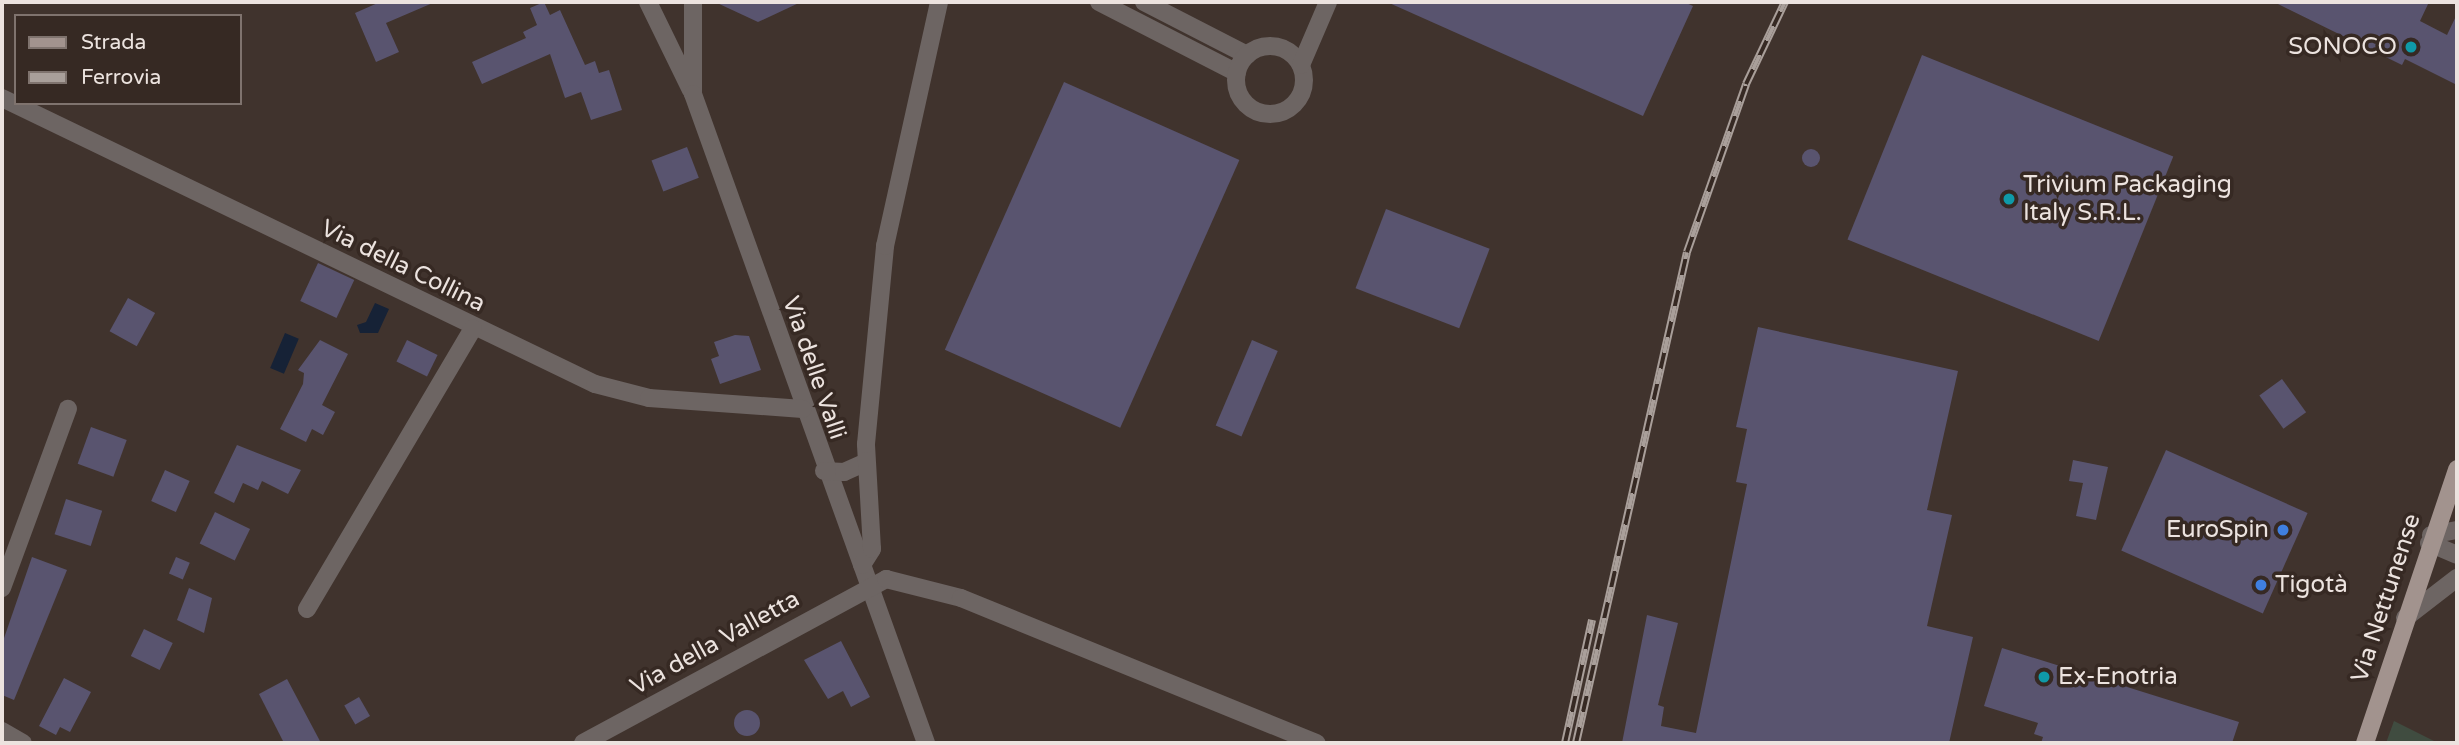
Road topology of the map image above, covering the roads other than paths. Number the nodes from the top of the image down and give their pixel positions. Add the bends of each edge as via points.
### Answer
1 (648, 2) edge
2 (693, 2) edge
3 (939, 2) edge
4 (1099, 2) edge
5 (1144, 2) edge
6 (1328, 2) edge
7 (1247, 55) junction
8 (1301, 65) junction
9 (1237, 73) junction
10 (693, 94) junction
11 (14, 105) edge
12 (473, 328) junction
13 (68, 410) dead end
14 (803, 410) junction
15 (866, 462) junction
16 (2457, 469) edge
17 (824, 471) junction
18 (2457, 530) edge
19 (2430, 539) junction
20 (2457, 555) edge
21 (862, 565) junction
22 (2457, 578) edge
23 (870, 585) junction
24 (2, 589) edge
25 (307, 609) dead end
26 (2405, 618) junction
27 (2, 731) edge
28 (23, 743) edge
29 (583, 743) edge
30 (926, 743) edge
31 (1317, 743) edge
32 (2365, 743) edge

1 - 10 street
2 - 10 street, Via delle Valli
3 - 15 street via 886,246
4 - 9 street
5 - 7 street
6 - 8 street
7 - 8 street via 1276,46
7 - 9 street
8 - 9 street via 1299,99 1280,113 1247,105
10 - 14 street, Via delle Valli
11 - 12 street, Via della Collina
12 - 14 street, Via della Collina via 619,392
12 - 25 street
13 - 24 street
14 - 17 street, Via delle Valli
15 - 17 street via 844,472
15 - 21 street via 872,549
16 - 19 main road, Via Nettunense
17 - 21 street, Via delle Valli
18 - 19 street
19 - 20 street
19 - 26 main road, Via Nettunense
21 - 23 street, Via delle Valli
22 - 26 street
23 - 29 street, Via della Valletta
23 - 30 street, Via delle Valli
23 - 31 street via 886,579 926,585
26 - 32 main road, Via Nettunense
27 - 28 street

